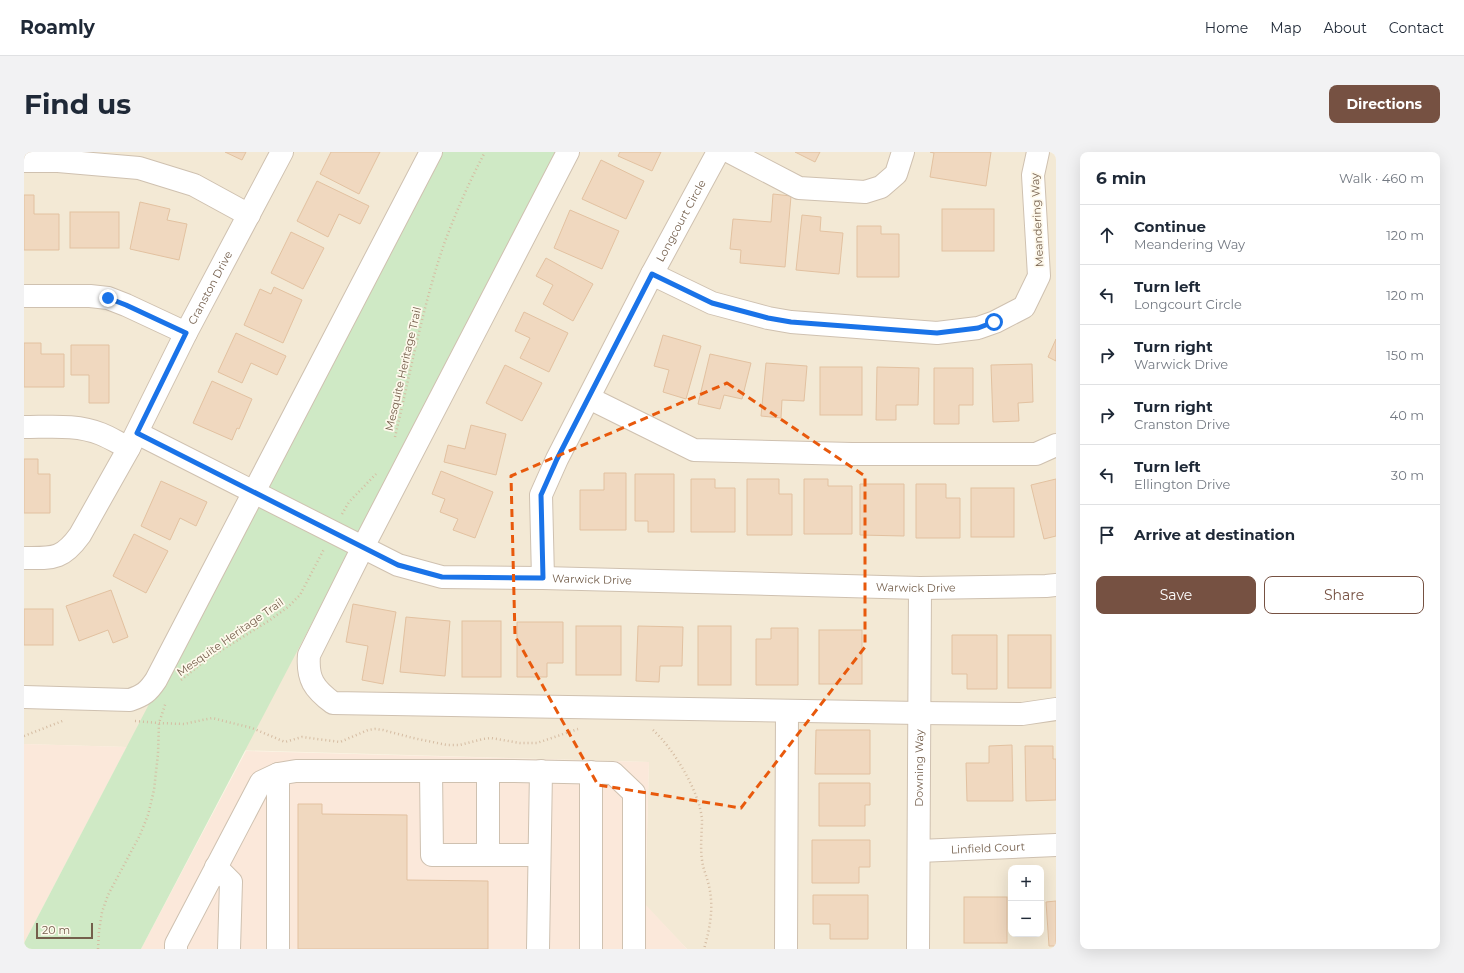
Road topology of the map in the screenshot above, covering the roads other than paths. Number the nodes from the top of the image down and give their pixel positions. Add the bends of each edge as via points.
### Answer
1 (282, 152) edge
2 (431, 152) edge
3 (568, 152) edge
4 (718, 152) edge
5 (730, 152) edge
6 (903, 152) edge
7 (1038, 152) edge
8 (24, 161) edge
9 (248, 215) junction
10 (652, 274) junction
11 (24, 296) edge
12 (186, 333) junction
13 (589, 398) junction
14 (24, 426) edge
15 (133, 441) junction
16 (1056, 445) edge
17 (254, 492) junction
18 (363, 547) junction
19 (24, 558) edge
20 (543, 578) junction
21 (1056, 585) edge
22 (920, 588) junction
23 (24, 697) edge
24 (1056, 709) edge
25 (787, 711) junction
26 (919, 713) junction
27 (431, 771) junction
28 (488, 771) junction
29 (541, 771) junction
30 (591, 772) junction
31 (278, 774) junction
32 (1056, 845) edge
33 (919, 851) junction
34 (488, 855) junction
35 (539, 855) junction
36 (216, 867) junction
37 (176, 949) edge
38 (230, 949) edge
39 (278, 949) edge
40 (538, 949) edge
41 (591, 949) edge
42 (634, 949) edge
43 (786, 949) edge
44 (918, 949) edge

1 - 9 street, Cranston Drive
2 - 17 street
3 - 18 street
4 - 10 street, Longcourt Circle
5 - 6 street via 799,188 865,192 881,187 896,174
7 - 10 street, Meandering Way via 1033,175 1039,276 1024,307 978,328 937,333 776,320 712,303
8 - 9 street via 58,161 138,168 194,185
9 - 12 street, Cranston Drive
10 - 13 street, Longcourt Circle
11 - 12 street via 108,298
12 - 15 street, Cranston Drive
13 - 16 street via 694,450 852,454 1036,454
13 - 20 street, Longcourt Circle via 541,495
14 - 15 street, Warwick Drive via 91,430
15 - 17 street, Warwick Drive
15 - 19 street, Cranston Drive via 72,546 56,557
17 - 18 street, Warwick Drive
17 - 23 street via 148,691 130,700
18 - 20 street, Warwick Drive via 398,565 442,577
18 - 25 street via 309,655 308,668 313,684 333,703
20 - 22 street, Warwick Drive
21 - 22 street, Warwick Drive
22 - 26 street, Downing Way
24 - 26 street via 1022,714
25 - 26 street
25 - 43 street
26 - 33 street, Downing Way
27 - 28 street
27 - 31 street via 296,771
27 - 34 street via 432,855
28 - 29 street
28 - 34 street
29 - 30 street
29 - 35 street
30 - 41 street
30 - 42 street via 613,773 634,793
31 - 36 street via 261,782
31 - 39 street
32 - 33 street, Linfield Court
33 - 44 street, Downing Way
34 - 35 street
35 - 40 street
36 - 37 street via 176,944
36 - 38 street via 232,882

